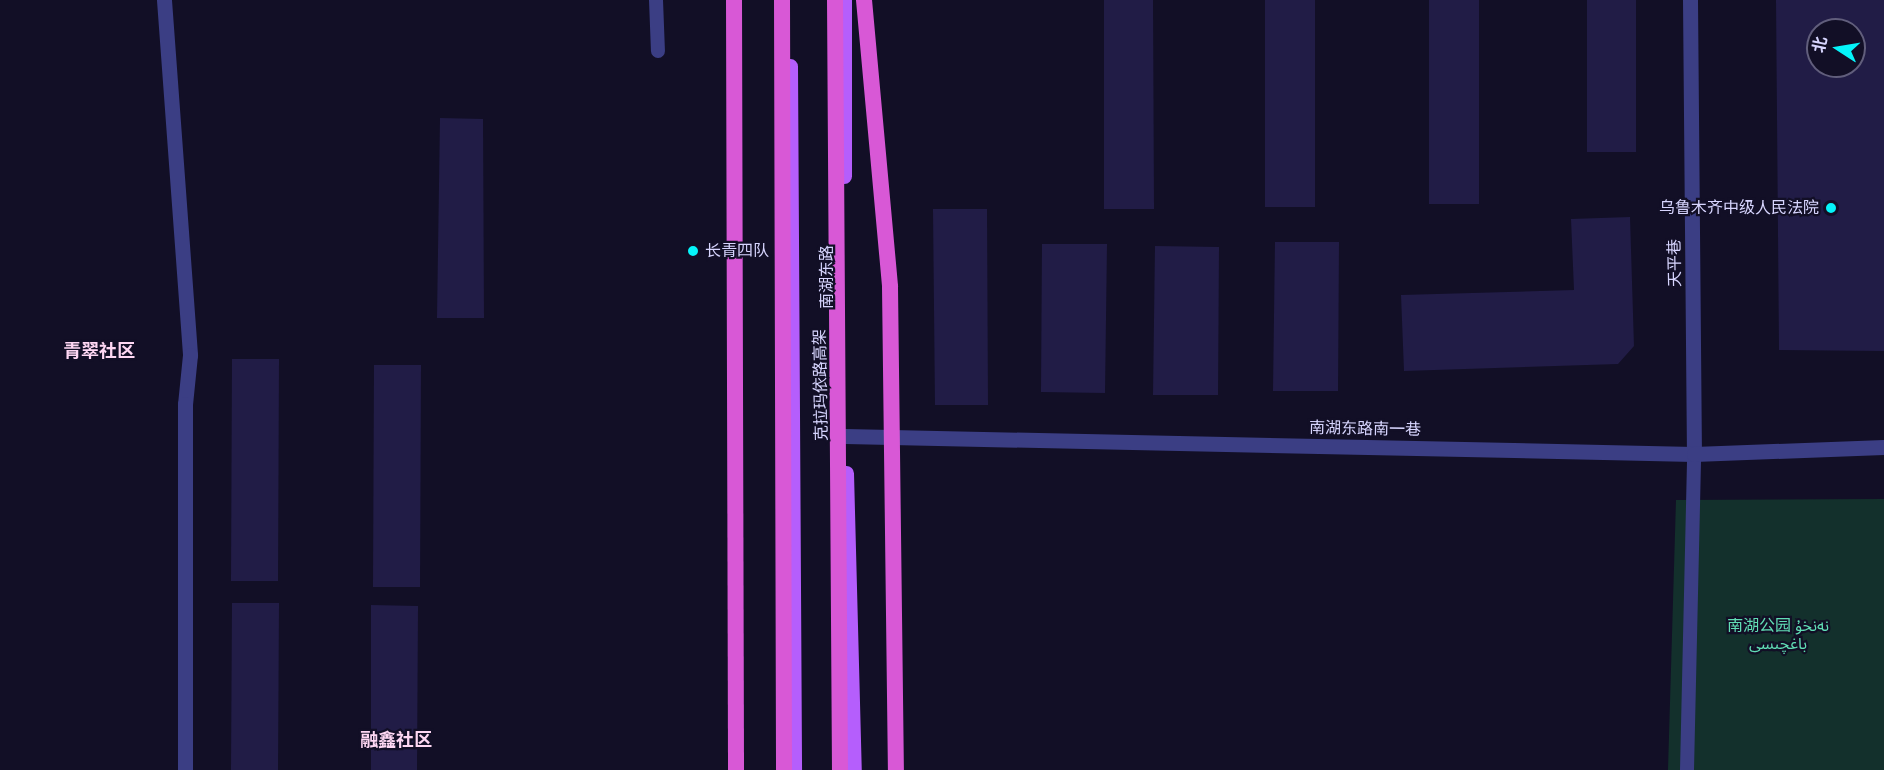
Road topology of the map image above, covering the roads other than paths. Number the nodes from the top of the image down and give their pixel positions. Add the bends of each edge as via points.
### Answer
1 (164, 0) edge
2 (656, 0) edge
3 (734, 0) edge
4 (782, 0) edge
5 (790, 0) edge
6 (835, 0) edge
7 (844, 0) edge
8 (864, 0) edge
9 (1690, 0) edge
10 (658, 51) dead end
11 (845, 436) junction
12 (1884, 447) edge
13 (1694, 454) junction
14 (185, 770) edge
15 (736, 770) edge
16 (784, 770) edge
17 (794, 770) edge
18 (840, 770) edge
19 (854, 770) edge
20 (896, 770) edge
21 (1687, 770) edge

1 - 14 street via 190,355 185,404
2 - 10 lane
3 - 15 highway
4 - 16 highway
5 - 17 main road, 南湖东路
6 - 18 highway, 克拉玛依路高架
7 - 11 main road, 南湖东路
8 - 20 highway, bridge via 890,287
9 - 13 street, 天平巷
11 - 13 street, 南湖东路南一巷
11 - 19 main road, 南湖东路
12 - 13 street, 南湖东路南一巷
13 - 21 lane

